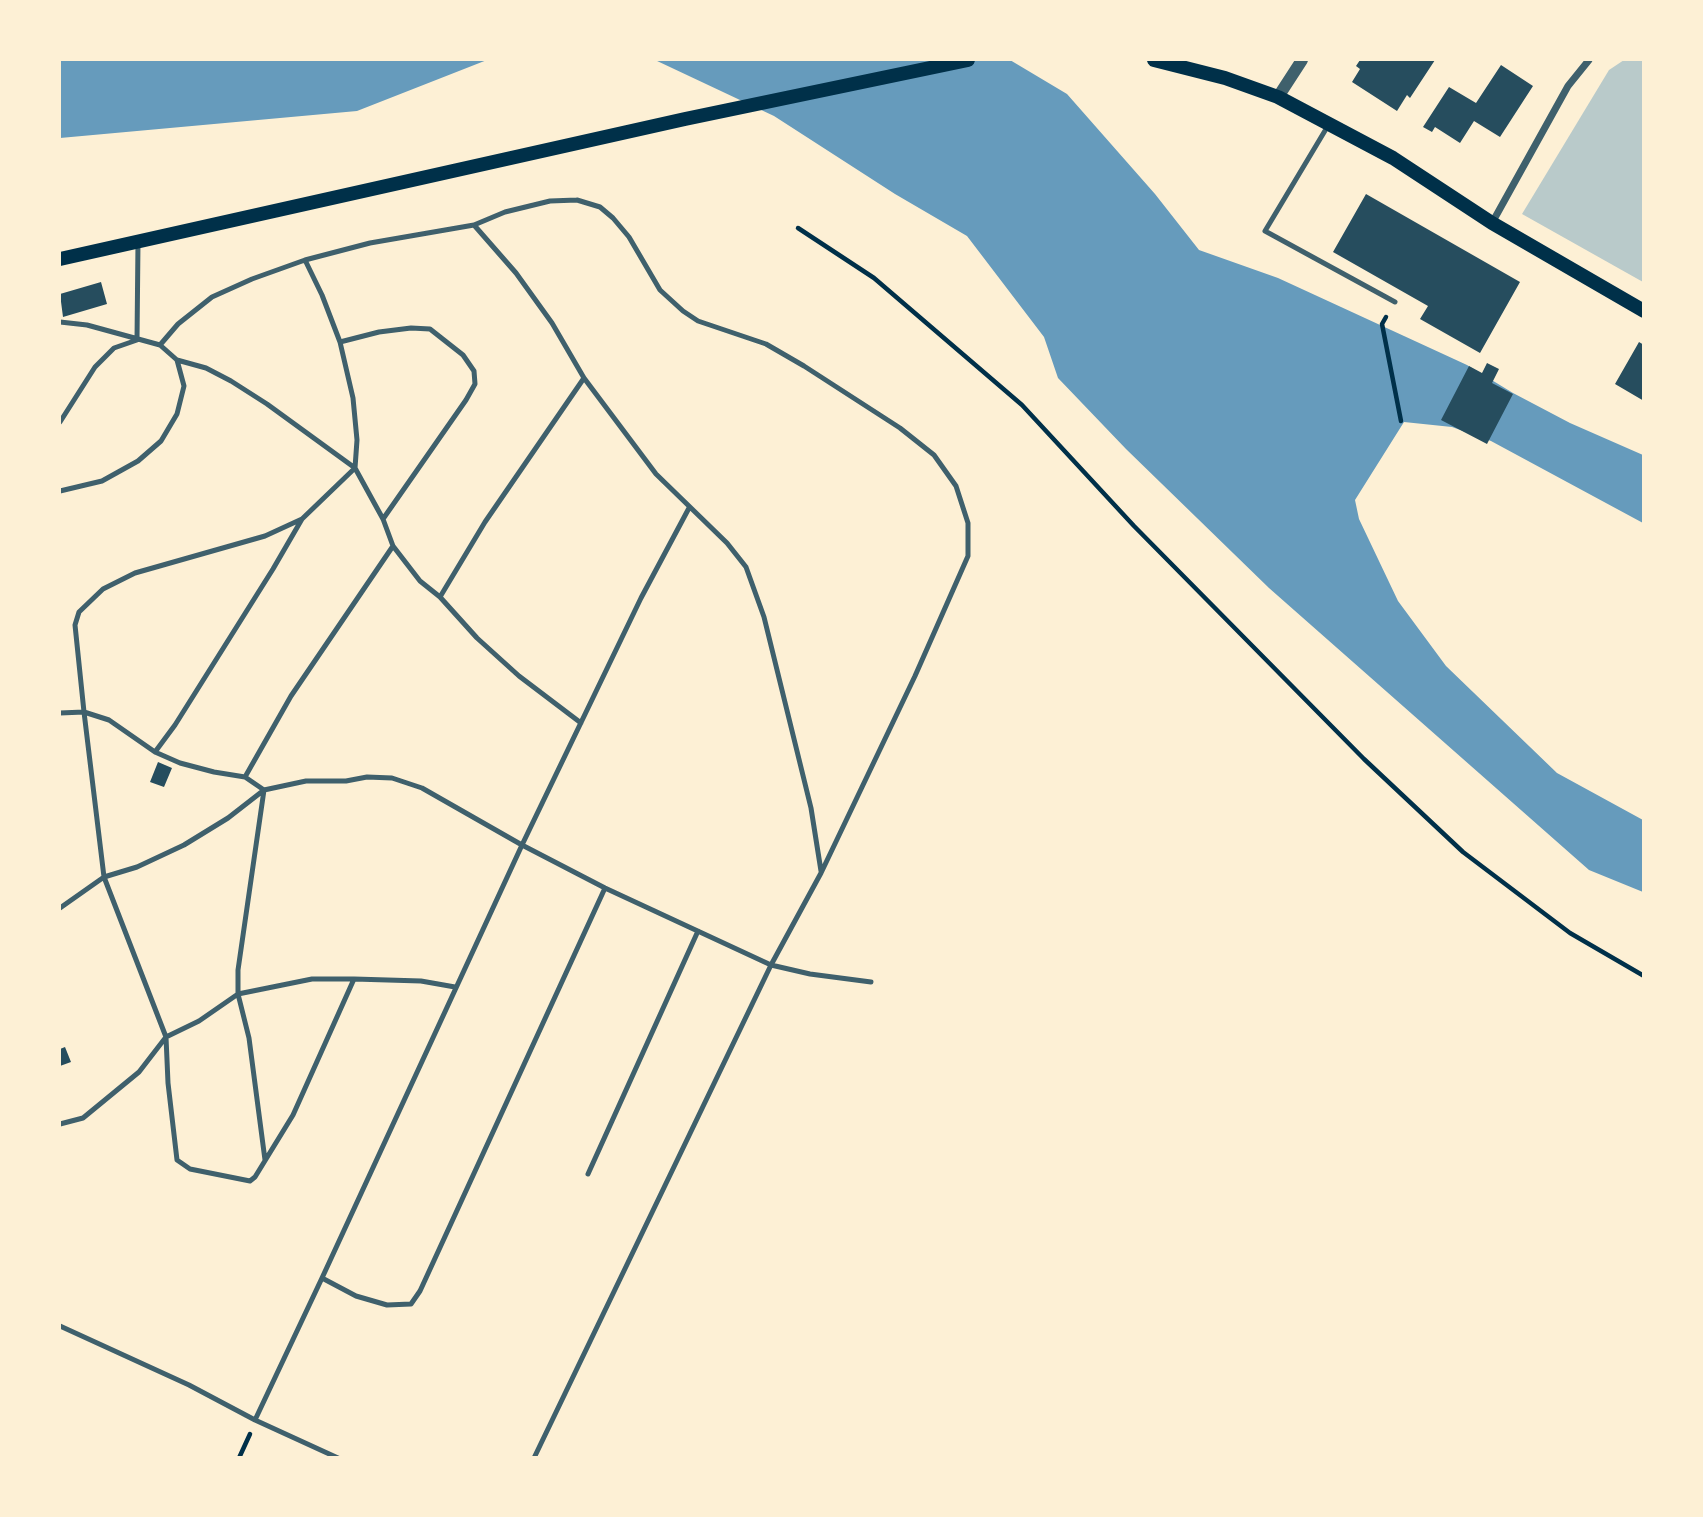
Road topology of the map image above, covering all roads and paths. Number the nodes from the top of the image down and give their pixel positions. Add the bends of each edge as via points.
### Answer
1 (968, 60) edge
2 (1154, 60) edge
3 (1302, 60) edge
4 (1589, 60) edge
5 (1278, 97) junction
6 (1329, 124) junction
7 (1492, 223) junction
8 (474, 225) junction
9 (799, 228) dead end
10 (138, 242) junction
11 (60, 259) edge
12 (305, 260) junction
13 (1395, 302) dead end
14 (1643, 311) edge
15 (60, 322) edge
16 (1382, 324) dead end
17 (137, 340) junction
18 (340, 342) junction
19 (160, 345) junction
20 (177, 360) junction
21 (584, 378) junction
22 (1401, 421) dead end
23 (60, 422) edge
24 (355, 468) junction
25 (60, 491) edge
26 (689, 508) junction
27 (302, 519) junction
28 (383, 519) junction
29 (393, 545) junction
30 (440, 597) junction
31 (84, 712) junction
32 (60, 713) edge
33 (581, 723) junction
34 (155, 752) junction
35 (245, 777) junction
36 (264, 790) junction
37 (522, 845) junction
38 (821, 873) junction
39 (104, 877) junction
40 (605, 888) junction
41 (60, 908) edge
42 (698, 931) junction
43 (771, 965) junction
44 (1643, 976) edge
45 (354, 979) junction
46 (871, 982) dead end
47 (455, 987) junction
48 (238, 994) junction
49 (166, 1037) junction
50 (60, 1124) edge
51 (265, 1160) junction
52 (588, 1174) dead end
53 (322, 1278) junction
54 (60, 1326) edge
55 (255, 1420) junction
56 (239, 1458) edge
57 (338, 1458) edge
58 (534, 1458) edge

1 - 10 main road
2 - 5 main road
3 - 5 street
4 - 7 street via 1568,86
5 - 6 main road
6 - 7 main road via 1393,158
6 - 13 lane via 1265,230
7 - 14 main road
8 - 12 lane
8 - 21 lane via 552,323
8 - 38 lane via 550,201 577,200 600,208 629,237 660,290 683,311 698,321 766,344 853,396 934,455 956,486 968,523 968,556
9 - 44 path via 874,278 1022,405 1134,526 1364,759 1463,852 1570,933
10 - 11 main road
10 - 17 lane
12 - 18 lane
12 - 19 lane via 212,297
15 - 17 lane
16 - 22 path
17 - 19 lane
17 - 23 lane via 114,348 95,367
18 - 24 lane via 353,398
18 - 28 lane via 379,332 430,329 463,355 474,371 475,384 466,400
19 - 20 lane
20 - 24 lane via 231,381
20 - 25 lane via 184,386 177,414 160,441 138,461 102,481
21 - 26 lane via 656,474
21 - 30 lane via 485,522
24 - 27 lane
24 - 28 lane
26 - 33 lane
26 - 38 lane via 746,567 764,617 811,808
27 - 31 lane via 265,536 135,573 85,604 75,625
27 - 34 lane
28 - 29 lane
29 - 30 lane via 420,581
29 - 35 lane via 291,696
30 - 33 lane via 477,638
31 - 32 lane
31 - 34 lane via 109,720
31 - 39 lane
33 - 37 lane
34 - 35 lane via 180,763
35 - 36 lane
36 - 37 lane via 306,781 392,778 422,789
36 - 39 lane via 184,845
36 - 48 lane
37 - 40 lane
37 - 47 lane
38 - 43 lane
39 - 41 lane
39 - 49 lane
40 - 42 lane
40 - 53 lane via 411,1304 387,1306
42 - 43 lane
42 - 52 lane
43 - 46 lane
43 - 58 lane
45 - 47 lane
45 - 48 lane via 312,979
45 - 51 lane via 293,1115
47 - 53 lane
48 - 49 lane
48 - 51 lane via 249,1038
49 - 50 lane via 130,1080 83,1118
49 - 51 lane via 177,1160 190,1169 250,1181
53 - 55 lane
54 - 55 lane
55 - 56 path
55 - 57 lane

